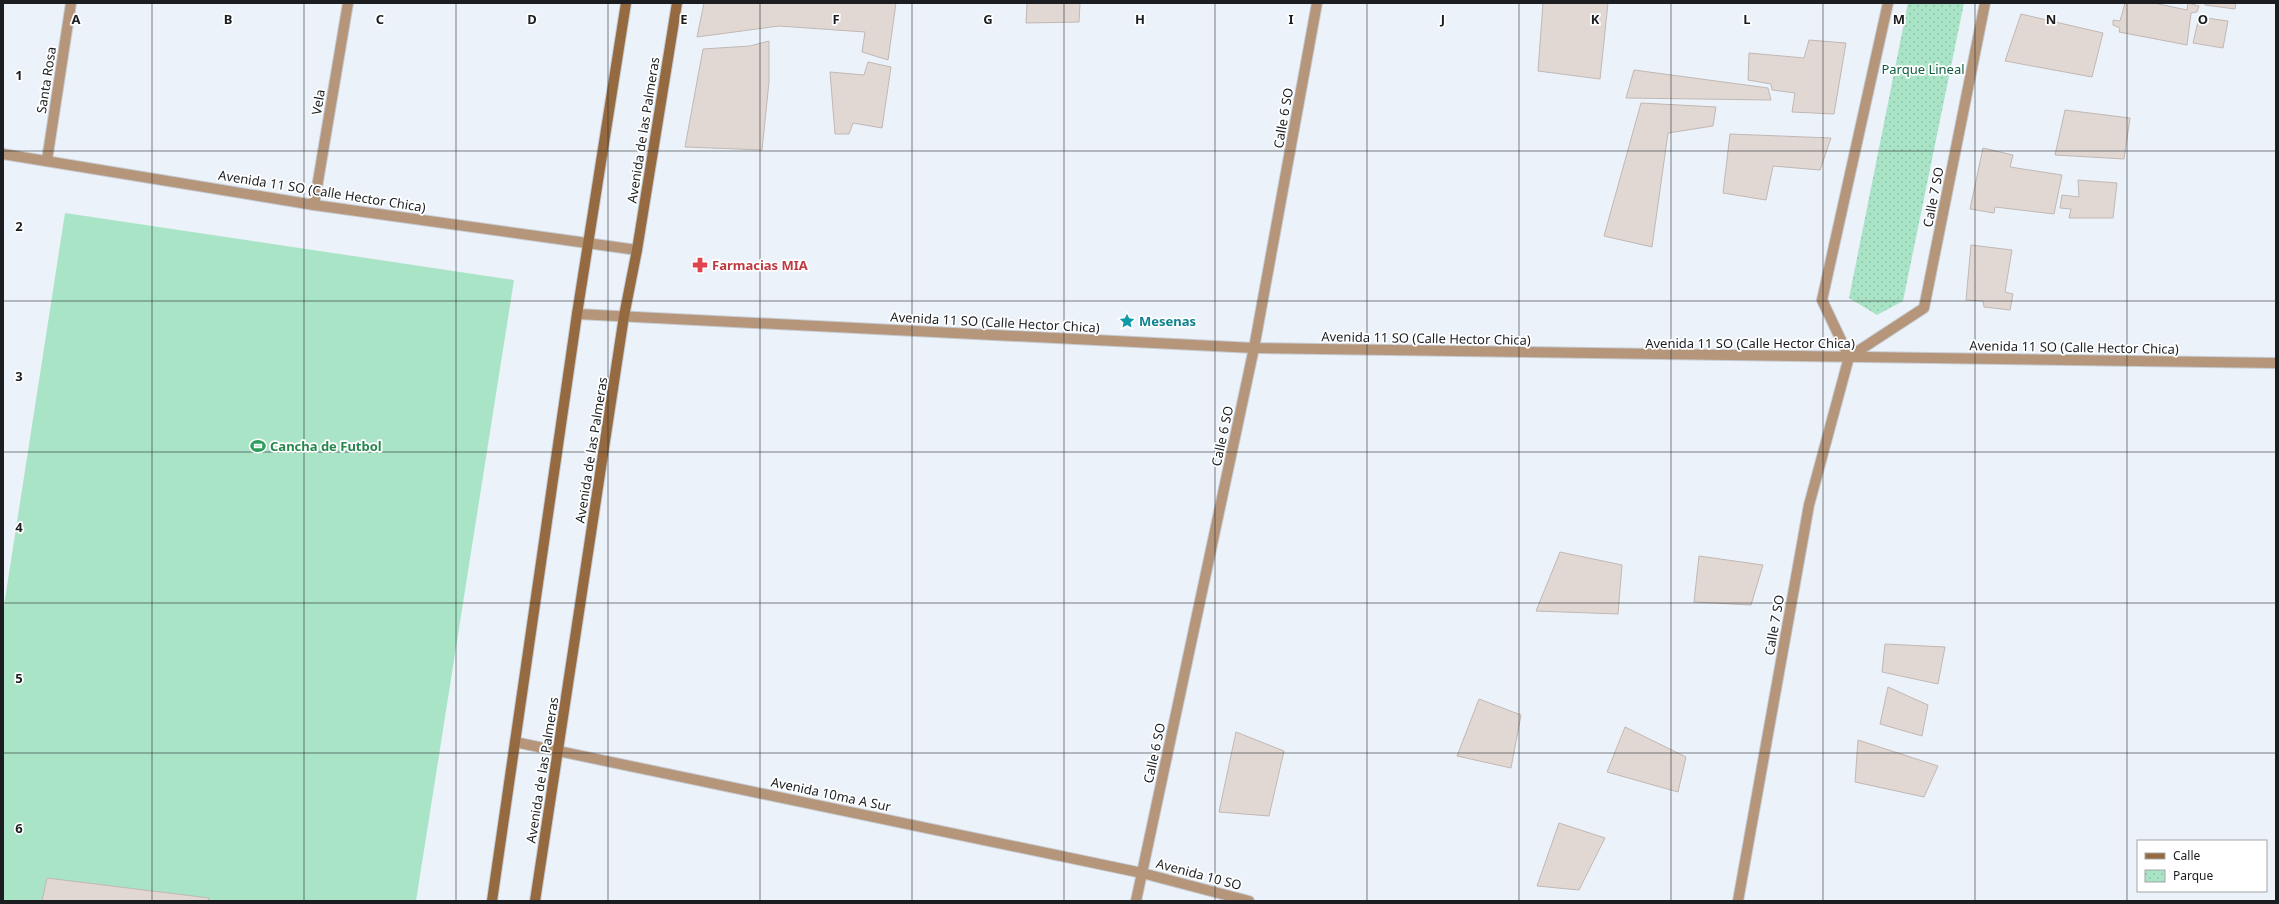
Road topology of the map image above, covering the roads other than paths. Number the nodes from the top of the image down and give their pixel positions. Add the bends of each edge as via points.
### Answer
1 (71, 3) edge
2 (348, 3) edge
3 (626, 3) edge
4 (676, 3) edge
5 (1318, 3) edge
6 (1888, 3) edge
7 (1985, 3) edge
8 (3, 154) edge
9 (46, 160) junction
10 (314, 205) junction
11 (588, 242) junction
12 (637, 250) junction
13 (577, 314) junction
14 (624, 316) junction
15 (1254, 348) junction
16 (1849, 357) junction
17 (2276, 363) edge
18 (515, 742) junction
19 (558, 750) junction
20 (1142, 873) junction
21 (492, 901) edge
22 (535, 901) edge
23 (1136, 901) edge
24 (1249, 901) edge
25 (1738, 901) edge

1 - 9 street, Santa Rosa
2 - 10 street, Vela
3 - 11 street
4 - 12 street, Avenida de las Palmeras
5 - 15 street, Calle 6 SO
6 - 16 street via 1822,300
7 - 16 street, Calle 7 SO via 1924,308
8 - 9 street, Avenida 11 SO (Calle Hector Chica)
9 - 10 street, Avenida 11 SO (Calle Hector Chica)
10 - 11 street, Avenida 11 SO (Calle Hector Chica)
11 - 12 street, Avenida 11 SO (Calle Hector Chica)
11 - 13 street
12 - 14 street, Avenida de las Palmeras
13 - 14 street, Avenida 11 SO (Calle Hector Chica)
13 - 18 street
14 - 15 street, Avenida 11 SO (Calle Hector Chica)
14 - 19 street, Avenida de las Palmeras
15 - 16 street, Avenida 11 SO (Calle Hector Chica)
15 - 20 street, Calle 6 SO
16 - 17 street, Avenida 11 SO (Calle Hector Chica)
16 - 25 street, Calle 7 SO via 1809,505
18 - 19 street, Avenida 10ma A Sur
18 - 21 street
19 - 20 street, Avenida 10ma A Sur
19 - 22 street, Avenida de las Palmeras
20 - 23 street, Calle 6 SO
20 - 24 street, Avenida 10 SO

